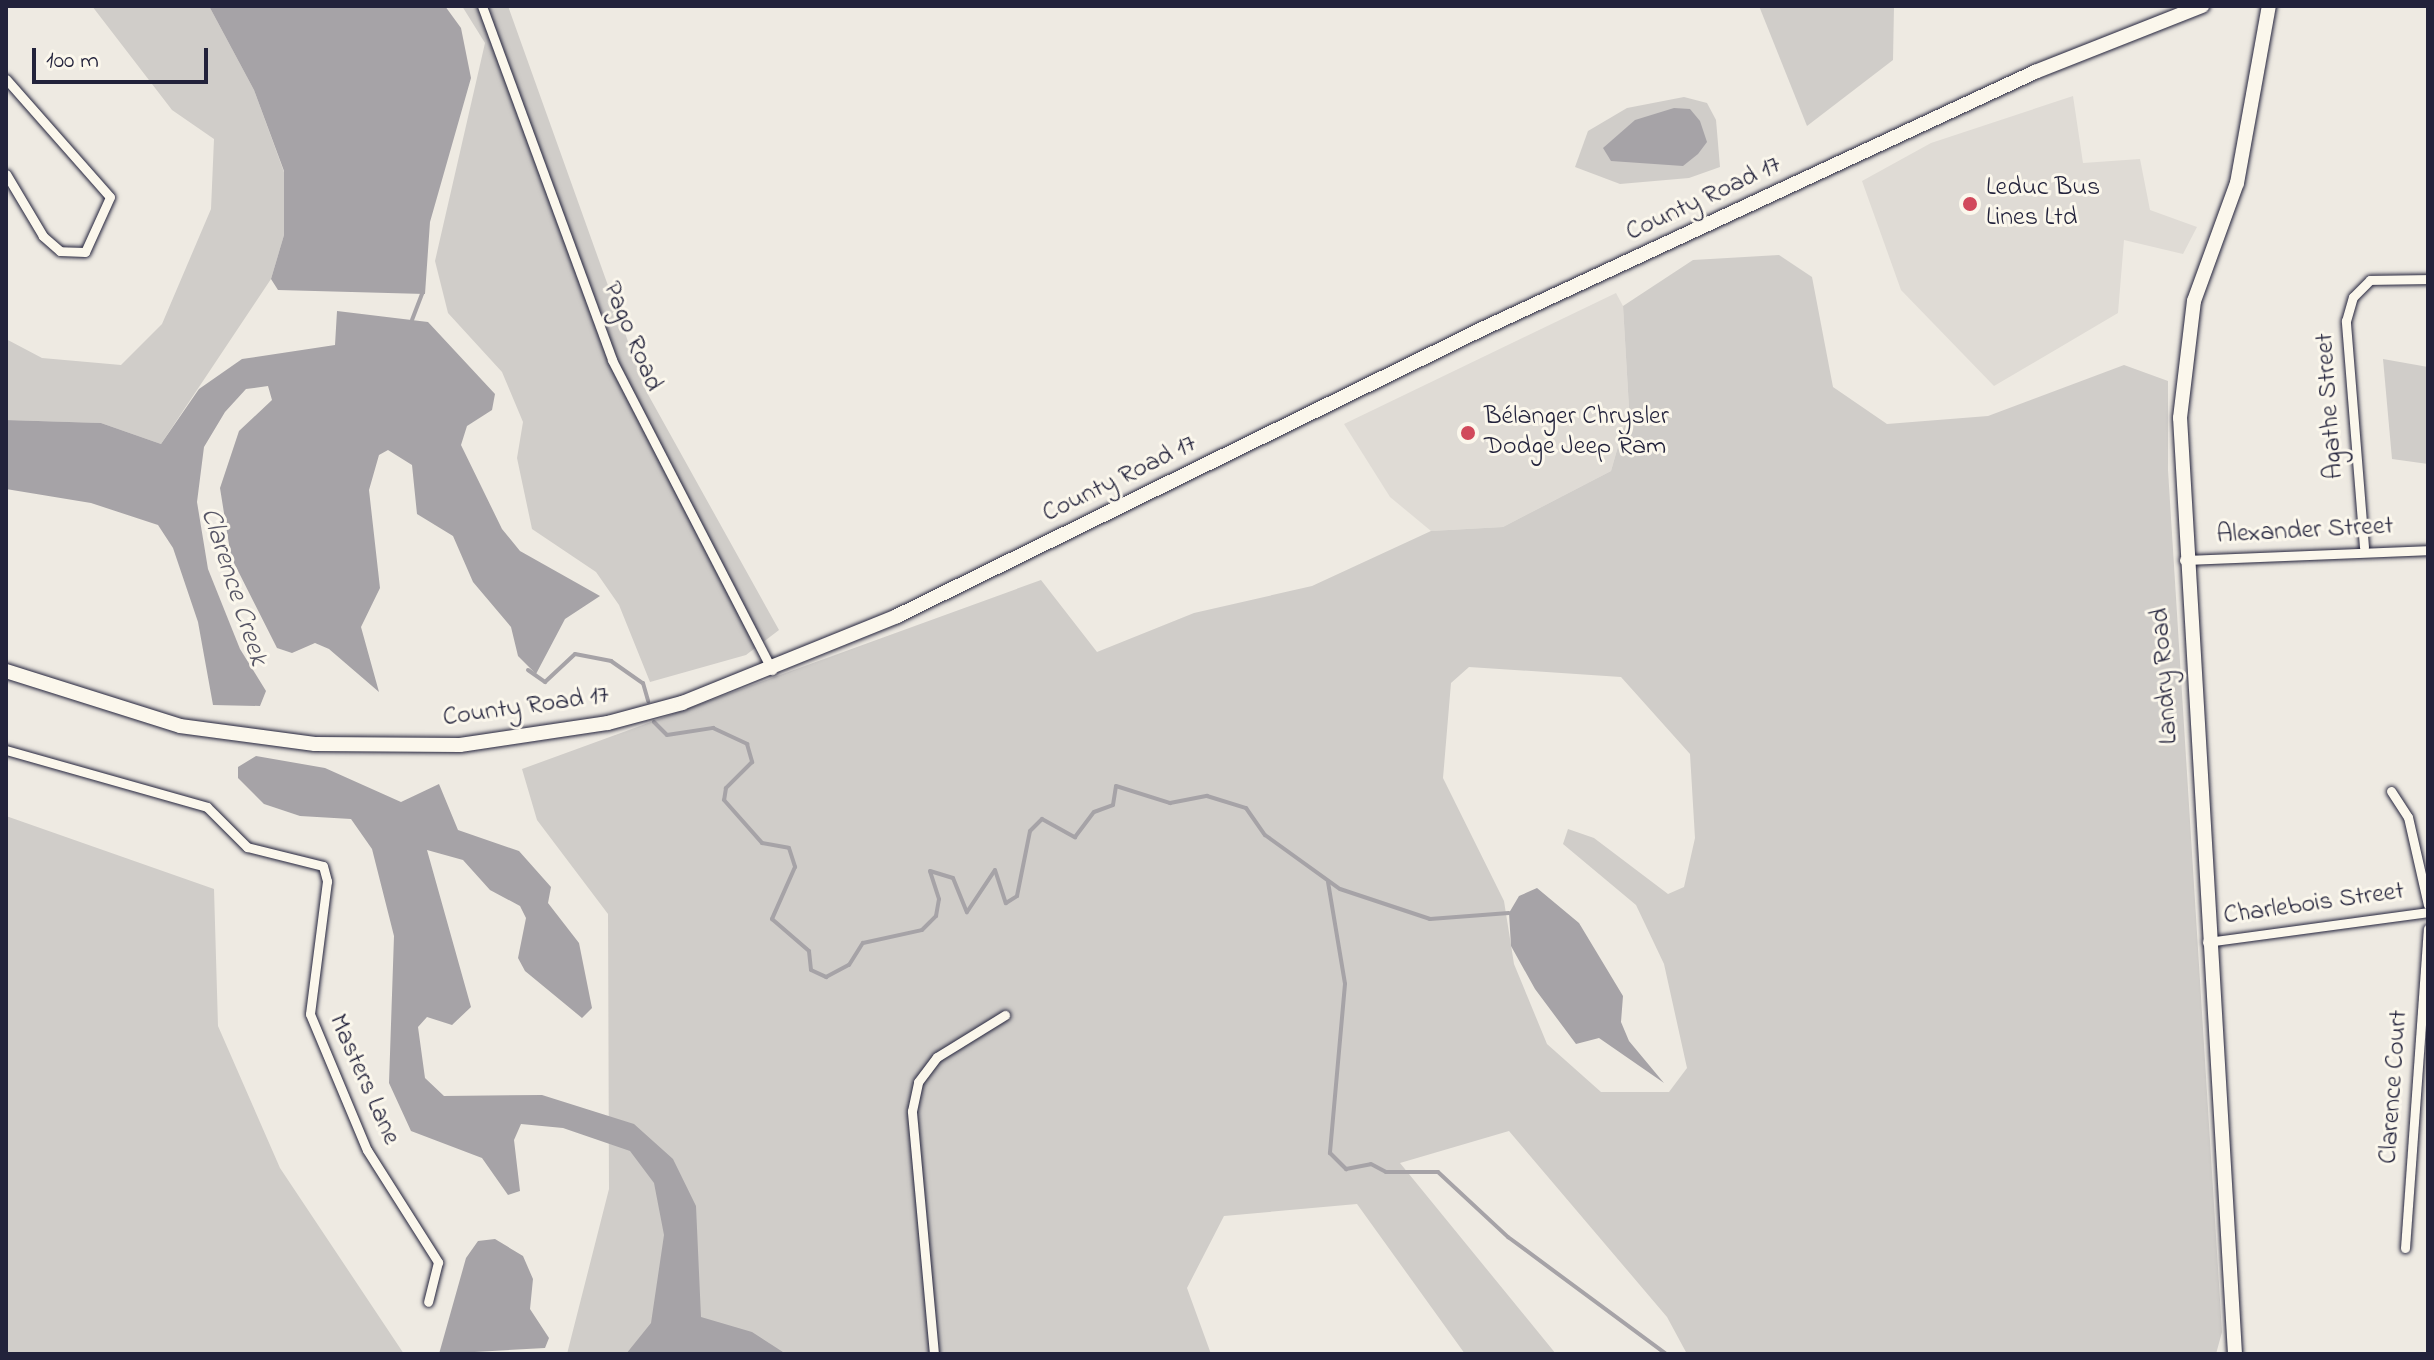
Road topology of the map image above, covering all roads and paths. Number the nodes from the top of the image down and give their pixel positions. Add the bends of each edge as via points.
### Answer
1 (482, 6) edge
2 (2202, 6) edge
3 (2269, 6) edge
4 (6, 79) edge
5 (6, 174) edge
6 (2428, 279) edge
7 (2364, 547) junction
8 (2428, 550) edge
9 (2183, 560) junction
10 (772, 670) junction
11 (6, 671) edge
12 (6, 750) edge
13 (2391, 791) dead end
14 (2428, 905) edge
15 (2428, 912) edge
16 (2428, 929) edge
17 (2207, 942) junction
18 (1005, 1015) dead end
19 (2405, 1248) dead end
20 (428, 1302) dead end
21 (934, 1354) edge
22 (2235, 1354) edge

1 - 10 street, Pago Road via 612,360
2 - 10 main road, County Road 17 via 2006,85
3 - 9 main road, Landry Road via 2237,183 2194,301 2184,359
4 - 5 street via 110,197 85,252 60,251 43,236
6 - 7 street, Agathe Street via 2370,280 2353,297 2346,321
7 - 8 street, Alexander Street
7 - 9 street, Alexander Street
9 - 17 main road, Landry Road
10 - 11 main road, County Road 17 via 608,723 460,745 315,744 180,726
12 - 20 street, Masters Lane via 207,807 247,847 323,866 327,881 310,1014 367,1150 438,1262
13 - 14 street via 2408,817
15 - 17 street, Charlebois Street
16 - 19 street, Clarence Court
17 - 22 main road, Landry Road
18 - 21 street via 937,1057 918,1082 912,1111

